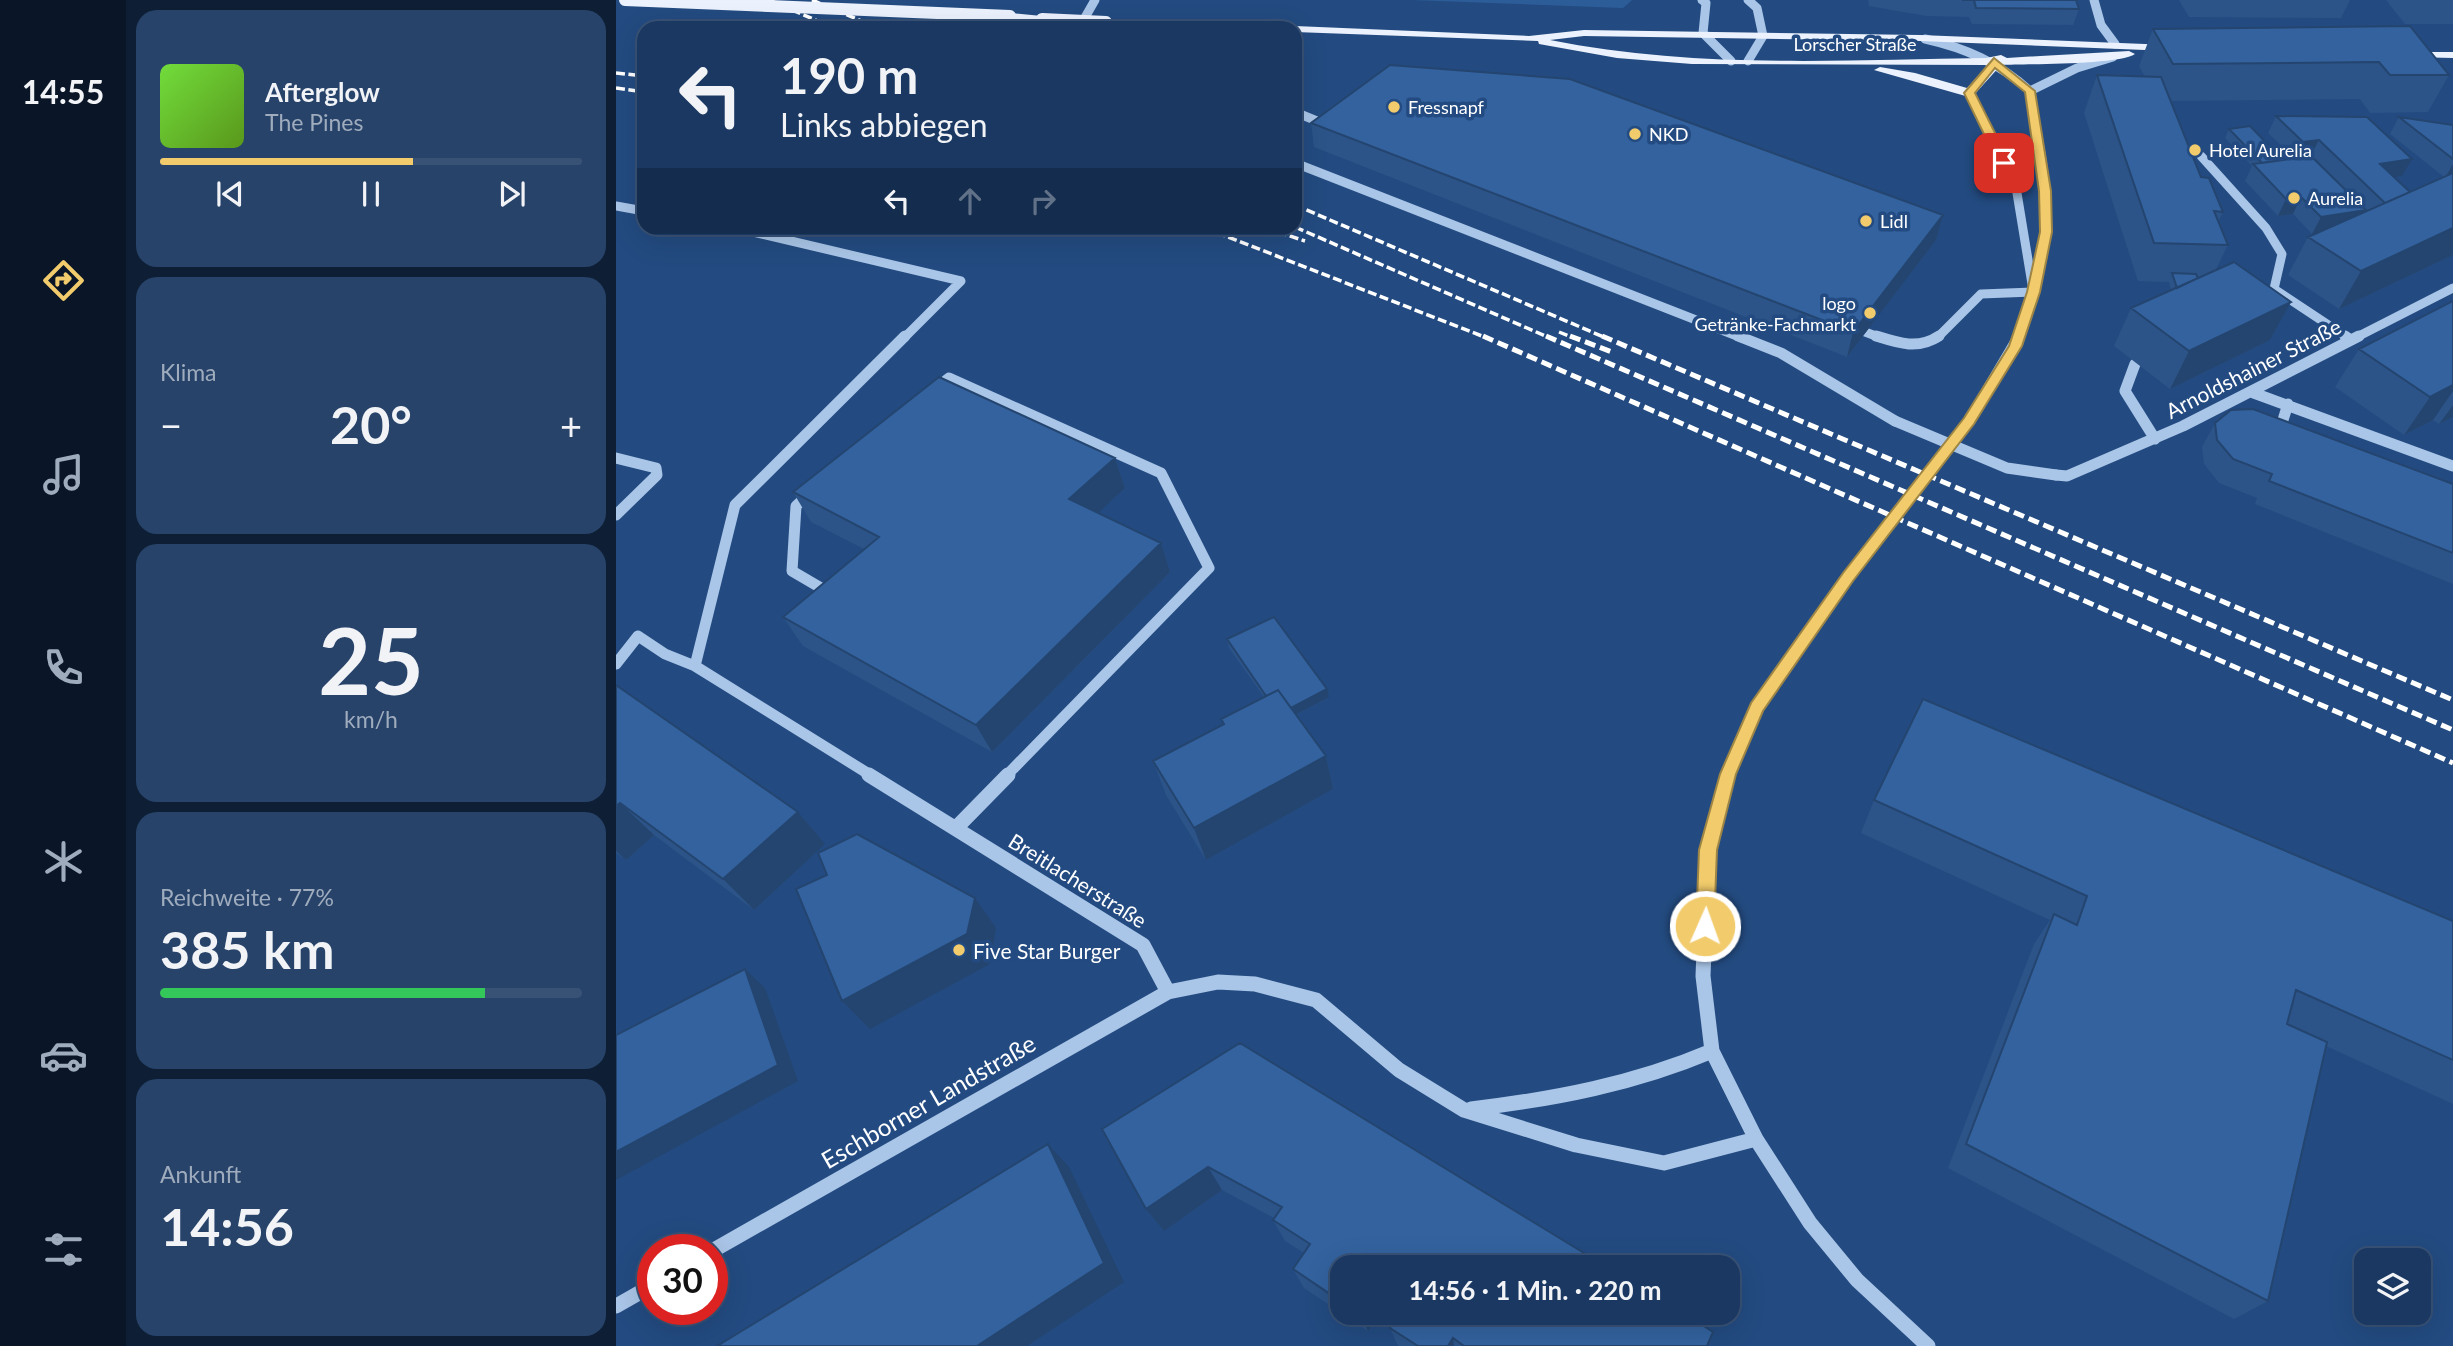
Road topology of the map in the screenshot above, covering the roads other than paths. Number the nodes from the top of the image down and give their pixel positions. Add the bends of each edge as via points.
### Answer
1 (625, 0) edge
2 (1095, 0) edge
3 (1702, 0) edge
4 (1748, 0) edge
5 (2094, 0) edge
6 (1083, 21) edge
7 (1085, 21) edge
8 (1302, 29) edge
9 (1703, 33) junction
10 (1763, 36) junction
11 (1920, 38) junction
12 (1529, 39) junction
13 (2063, 42) junction
14 (2117, 50) junction
15 (2398, 54) edge
16 (2453, 55) edge
17 (1731, 61) junction
18 (1748, 61) junction
19 (1821, 62) junction
20 (1994, 62) junction
21 (2030, 91) junction
22 (1969, 93) junction
23 (1302, 115) edge
24 (1346, 132) edge
25 (2201, 156) dead end
26 (1302, 166) edge
27 (616, 206) edge
28 (637, 210) edge
29 (766, 235) edge
30 (2453, 288) edge
31 (2034, 292) junction
32 (1836, 321) edge
33 (2351, 340) junction
34 (2135, 364) edge
35 (2251, 392) junction
36 (928, 395) edge
37 (2288, 404) junction
38 (2155, 439) junction
39 (2275, 446) edge
40 (616, 458) edge
41 (2453, 466) edge
42 (816, 489) edge
43 (616, 515) edge
44 (837, 597) edge
45 (616, 664) edge
46 (695, 666) junction
47 (956, 828) junction
48 (1168, 992) junction
49 (1712, 1051) junction
50 (1464, 1110) junction
51 (1756, 1139) junction
52 (728, 1242) edge
53 (637, 1294) edge
54 (616, 1306) edge
55 (1928, 1346) edge

1 - 7 main road, bridge
2 - 6 street
3 - 9 street via 1706,3
4 - 10 street via 1757,8
5 - 14 street via 2101,26
8 - 12 main road, Lorscher Straße
9 - 10 main road, Lorscher Straße
9 - 12 main road, Lorscher Straße via 1584,33
9 - 17 street
10 - 11 main road, Lorscher Straße
10 - 18 street
11 - 13 main road, Lorscher Straße
11 - 20 street via 1964,47
12 - 17 main road, Lorscher Straße via 1584,52
13 - 14 main road, Lorscher Straße
13 - 20 main road via 2024,48
14 - 20 main road, Lorscher Straße
14 - 21 street
15 - 16 main road
17 - 18 main road, Lorscher Straße
18 - 19 main road, Lorscher Straße
19 - 20 main road, Lorscher Straße
19 - 22 main road via 1911,75
20 - 21 street
20 - 22 main road
21 - 31 street via 2045,191 2046,232
22 - 31 street via 2015,187
23 - 24 street
25 - 33 street via 2266,228 2282,254 2274,289
26 - 38 street, Arnoldshainer Straße, bridge via 1781,353 1895,421 2007,468 2062,476
27 - 28 street
29 - 46 street via 961,281 734,505
30 - 33 street, Arnoldshainer Straße
31 - 32 street via 1981,294 1939,339 1921,346 1901,346
31 - 49 street via 2016,346 1969,421 1848,577 1756,708 1728,774 1708,850 1703,976
33 - 35 street, Arnoldshainer Straße
34 - 38 street via 2125,391
35 - 37 street
35 - 38 street, Arnoldshainer Straße
36 - 47 street via 948,378 1161,473 1209,568
37 - 39 street
37 - 41 street
40 - 43 street via 656,468 657,475
42 - 44 street via 796,506 792,571
45 - 46 street, Breitlacherstraße via 638,636
46 - 47 street, Breitlacherstraße
47 - 48 street, Breitlacherstraße via 1143,945
48 - 50 street via 1218,982 1242,983 1316,1000 1399,1070
48 - 52 street, Eschborner Landstraße
49 - 50 street via 1668,1071 1570,1098
49 - 51 street
50 - 51 street via 1576,1145 1664,1163
51 - 55 street via 1810,1223 1857,1280
53 - 54 street

